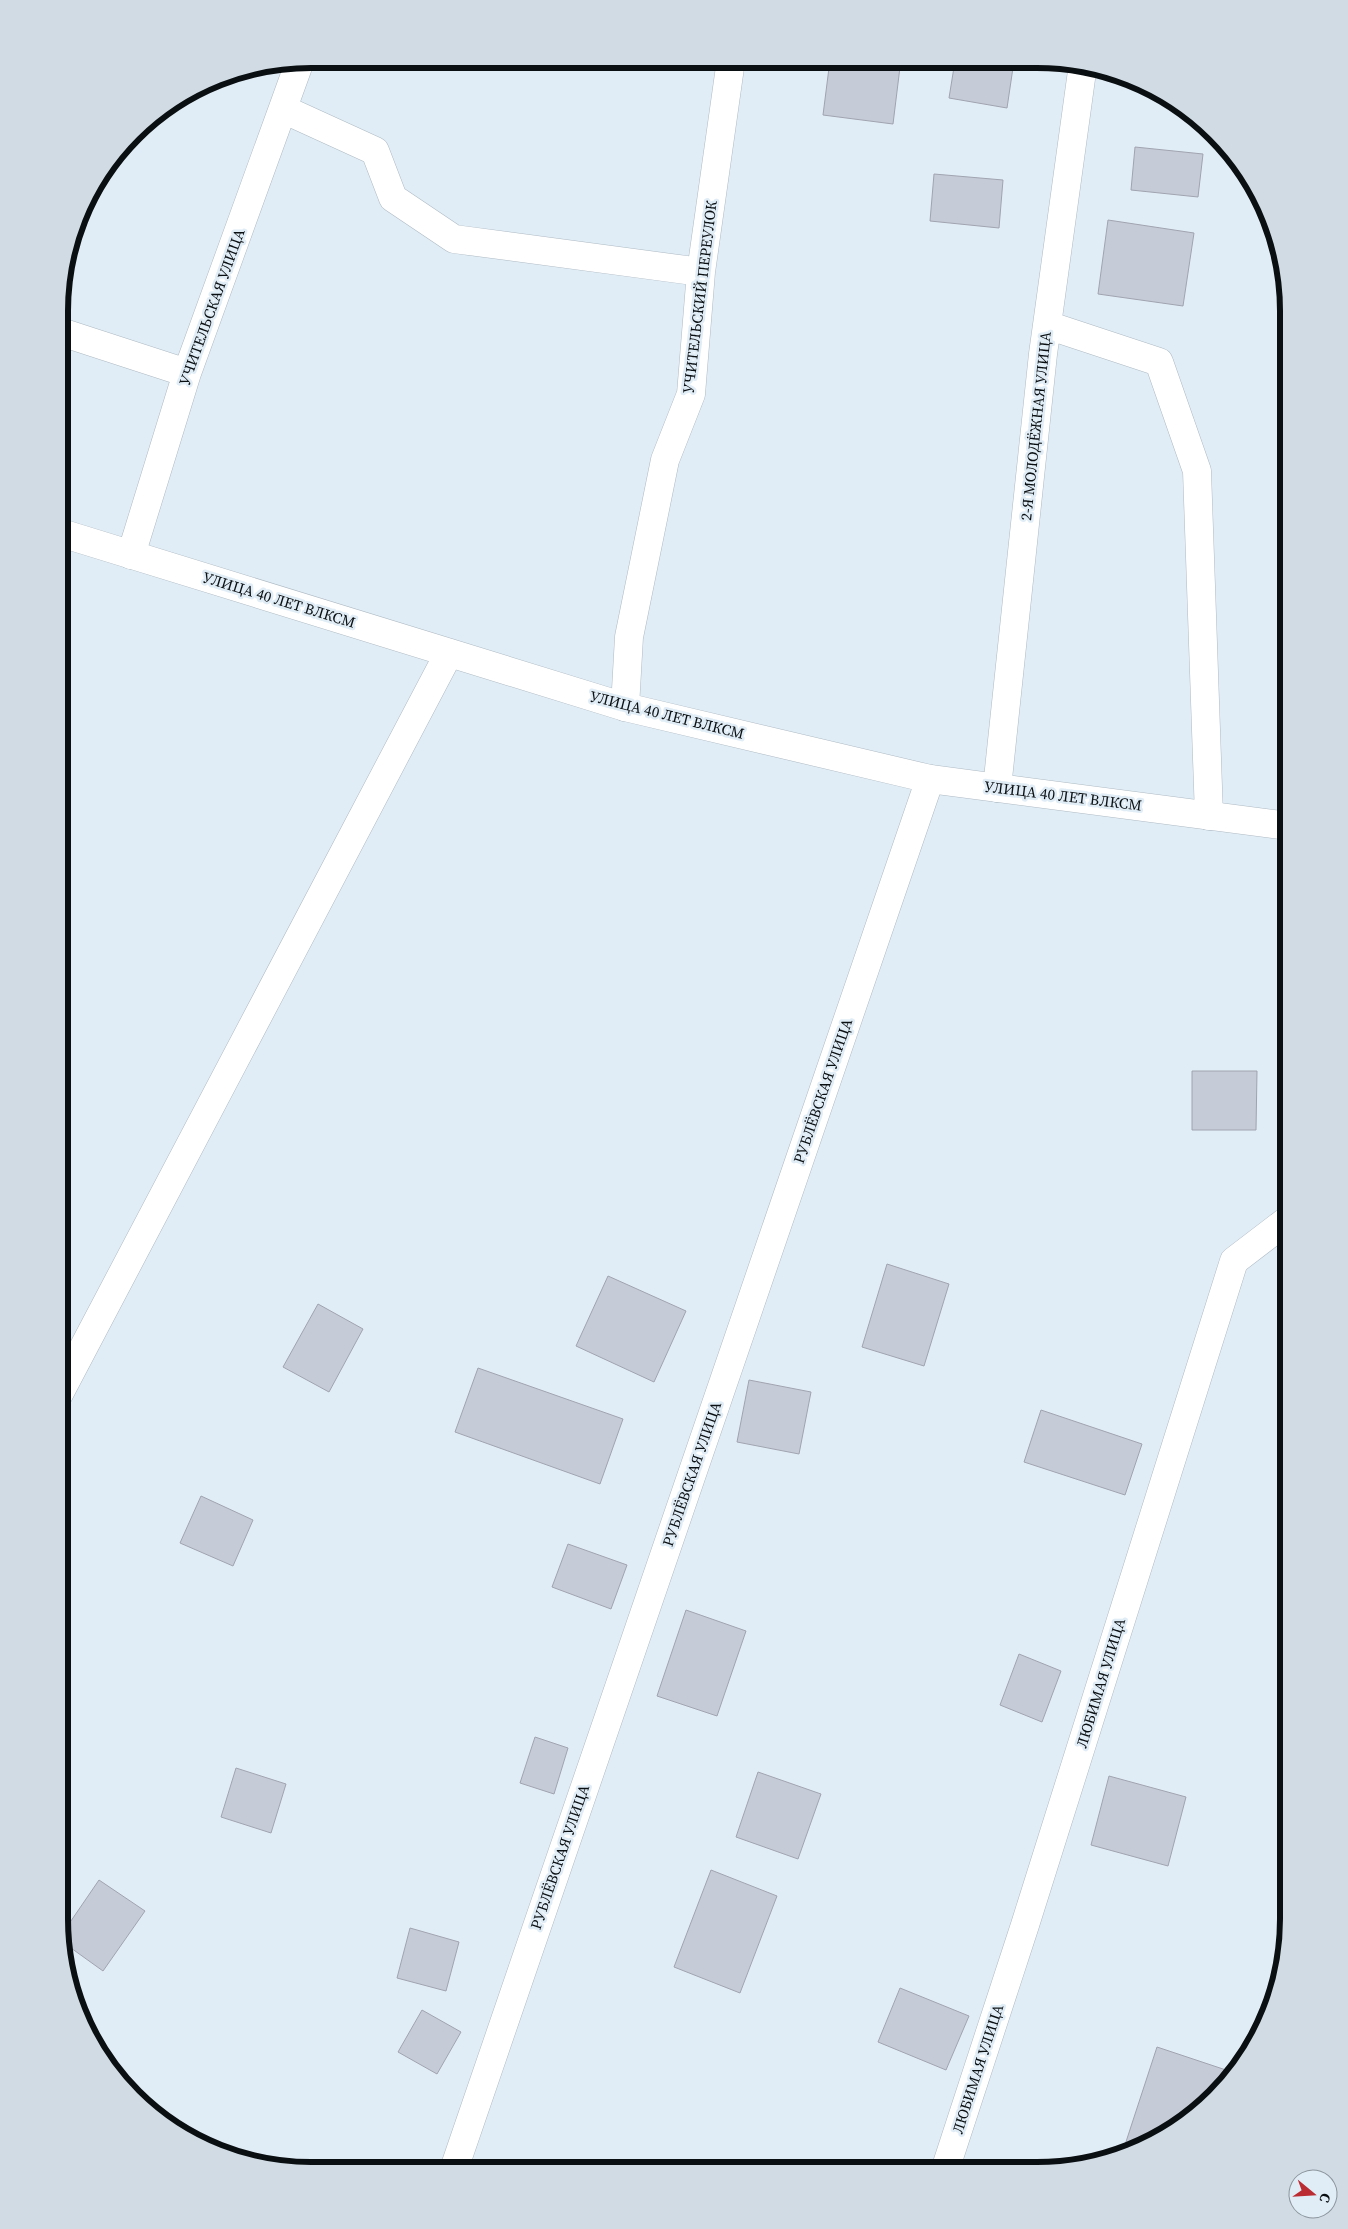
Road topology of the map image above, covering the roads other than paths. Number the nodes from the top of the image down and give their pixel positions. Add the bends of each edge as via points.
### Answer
1 (298, 68) edge
2 (730, 68) edge
3 (1082, 72) edge
4 (283, 109) junction
5 (701, 272) junction
6 (1047, 325) junction
7 (68, 334) edge
8 (187, 373) junction
9 (68, 535) edge
10 (131, 555) junction
11 (449, 653) junction
12 (625, 707) junction
13 (930, 779) junction
14 (997, 788) junction
15 (1209, 816) junction
16 (1280, 825) edge
17 (1280, 1226) edge
18 (68, 1377) edge
19 (456, 2162) edge
20 (948, 2162) edge

1 - 4 street, УЧИТЕЛЬСКАЯ УЛИЦА
2 - 5 street, УЧИТЕЛЬСКИЙ ПЕРЕУЛОК
3 - 6 street, 2-Я МОЛОДЁЖНАЯ УЛИЦА
4 - 5 street via 376,151 393,198 454,239
4 - 8 street, УЧИТЕЛЬСКАЯ УЛИЦА
5 - 12 street, УЧИТЕЛЬСКИЙ ПЕРЕУЛОК via 690,394 665,460 629,637
6 - 14 street, 2-Я МОЛОДЁЖНАЯ УЛИЦА
6 - 15 street via 1159,362 1197,471
7 - 8 street
8 - 10 street, УЧИТЕЛЬСКАЯ УЛИЦА
9 - 10 street, УЛИЦА 40 ЛЕТ ВЛКСМ
10 - 11 street, УЛИЦА 40 ЛЕТ ВЛКСМ
11 - 12 street, УЛИЦА 40 ЛЕТ ВЛКСМ
11 - 18 street
12 - 13 street, УЛИЦА 40 ЛЕТ ВЛКСМ
13 - 14 street, УЛИЦА 40 ЛЕТ ВЛКСМ
13 - 19 street, РУБЛЁВСКАЯ УЛИЦА
14 - 15 street, УЛИЦА 40 ЛЕТ ВЛКСМ
15 - 16 street, УЛИЦА 40 ЛЕТ ВЛКСМ
17 - 20 street, ЛЮБИМАЯ УЛИЦА via 1234,1261

